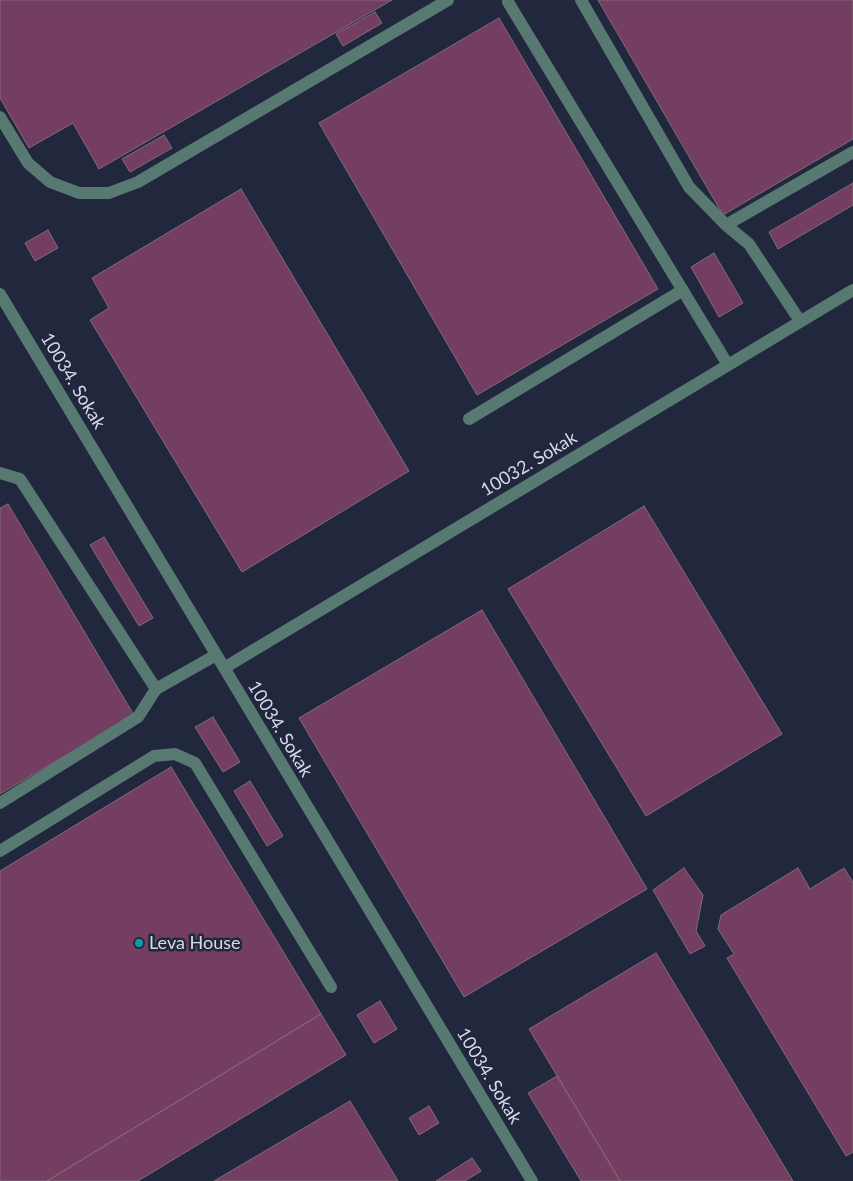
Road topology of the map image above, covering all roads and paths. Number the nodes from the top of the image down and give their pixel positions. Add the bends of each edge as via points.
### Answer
1 (448, 0) edge
2 (581, 0) edge
3 (508, 2) dead end
4 (0, 117) edge
5 (853, 152) edge
6 (726, 225) junction
7 (683, 290) junction
8 (853, 290) edge
9 (0, 294) edge
10 (800, 321) junction
11 (728, 365) junction
12 (468, 418) dead end
13 (0, 474) edge
14 (216, 655) junction
15 (224, 668) junction
16 (156, 689) junction
17 (0, 803) edge
18 (0, 852) edge
19 (331, 987) dead end
20 (532, 1181) edge

1 - 4 street via 138,182 109,193 79,193 50,182 28,163
2 - 6 street via 689,187
3 - 7 street
5 - 6 street
6 - 10 street via 749,244
7 - 11 street
7 - 12 street
8 - 10 street, 10032. Sokak
9 - 14 street, 10034. Sokak
10 - 11 street, 10032. Sokak
11 - 15 street, 10032. Sokak
13 - 16 street via 20,479
14 - 15 street, 10034. Sokak
14 - 16 street
15 - 20 street, 10034. Sokak
16 - 17 street via 138,717
18 - 19 street via 154,756 175,754 195,764

